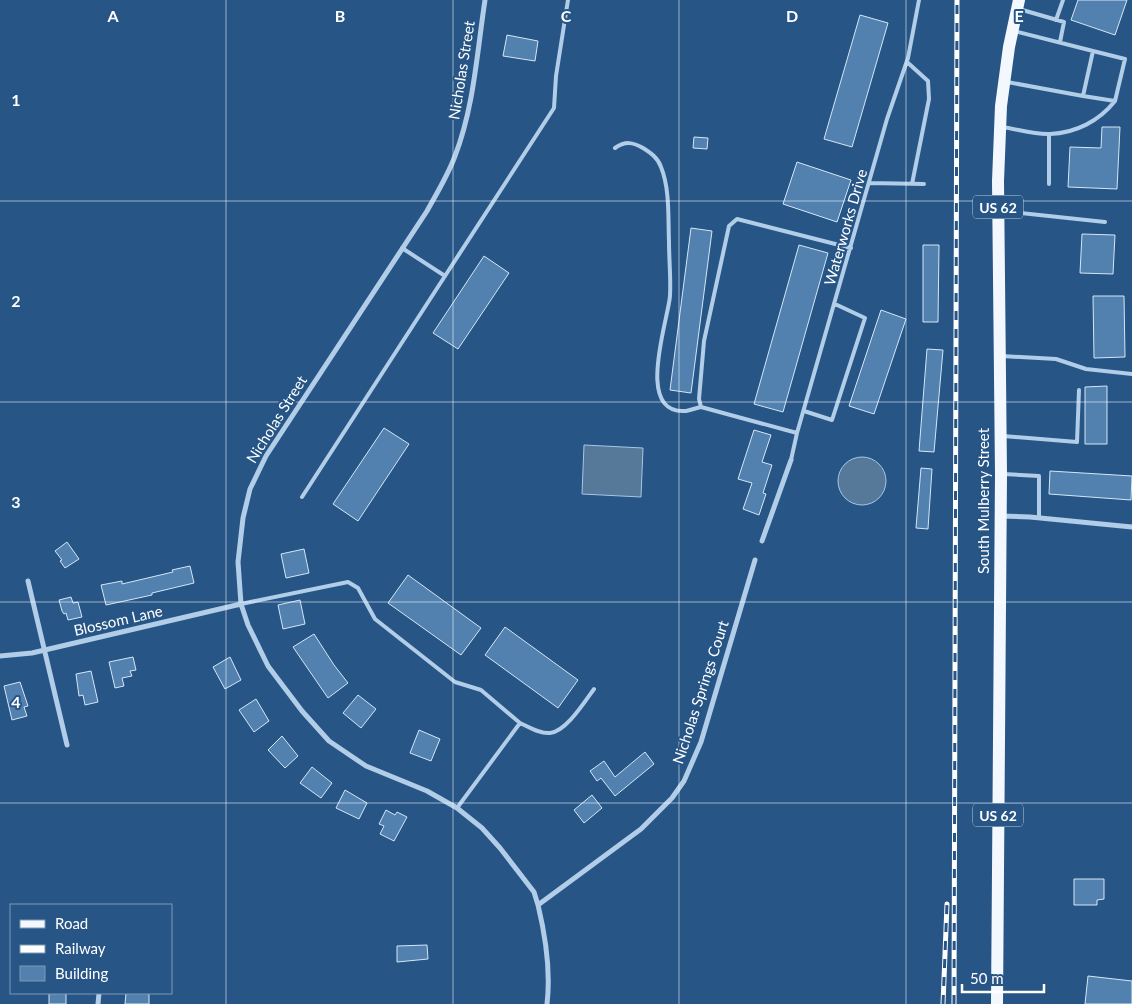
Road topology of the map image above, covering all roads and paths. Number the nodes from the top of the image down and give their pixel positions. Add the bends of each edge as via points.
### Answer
1 (485, 0) edge
2 (568, 0) edge
3 (919, 0) edge
4 (1063, 0) edge
5 (1018, 4) edge
6 (1056, 20) junction
7 (1012, 31) junction
8 (1060, 42) junction
9 (1093, 50) junction
10 (907, 62) junction
11 (1005, 81) junction
12 (1083, 96) junction
13 (1115, 101) junction
14 (1000, 126) junction
15 (1049, 134) junction
16 (616, 148) dead end
17 (869, 183) junction
18 (912, 184) junction
19 (924, 184) dead end
20 (1049, 184) dead end
21 (998, 211) junction
22 (1105, 222) dead end
23 (402, 248) junction
24 (851, 248) junction
25 (445, 276) junction
26 (835, 304) junction
27 (999, 356) junction
28 (1132, 374) edge
29 (1079, 390) dead end
30 (701, 407) junction
31 (804, 411) junction
32 (797, 433) junction
33 (1000, 436) junction
34 (791, 460) joint
35 (1000, 474) junction
36 (302, 497) dead end
37 (1000, 516) junction
38 (1039, 518) junction
39 (1132, 527) edge
40 (762, 541) dead end
41 (755, 560) dead end
42 (28, 581) dead end
43 (241, 604) junction
44 (44, 650) junction
45 (0, 656) edge
46 (594, 689) dead end
47 (520, 723) junction
48 (66, 745) dead end
49 (458, 808) junction
50 (538, 905) junction
51 (547, 1004) edge
52 (997, 1004) edge

1 - 23 street, Nicholas Street via 468,109 455,155 446,178
2 - 25 lane via 554,108
3 - 10 lane, Waterworks Drive
4 - 6 lane
5 - 6 lane
5 - 7 main road, South Mulberry Street / US 62
6 - 8 lane via 1064,22
7 - 8 lane
7 - 11 main road, South Mulberry Street / US 62
8 - 9 lane
9 - 12 lane
9 - 13 lane via 1125,59
10 - 17 lane, Waterworks Drive
10 - 18 lane via 928,81 929,99
11 - 12 lane
11 - 14 main road, South Mulberry Street / US 62
12 - 13 lane
13 - 15 lane via 1096,120
14 - 15 lane
14 - 21 main road, South Mulberry Street / US 62
15 - 20 lane
16 - 30 lane via 627,142 641,147 654,155 661,166 668,212 670,297 656,370 658,391 665,403 674,409 686,411
17 - 18 lane
17 - 24 lane, Waterworks Drive
18 - 19 lane
21 - 22 lane
21 - 27 main road, South Mulberry Street / US 62
23 - 25 lane
23 - 43 street, Nicholas Street via 266,456 250,489 242,518 238,562
24 - 26 lane, Waterworks Drive
24 - 30 lane via 737,219 729,226 704,341
25 - 36 lane
26 - 31 lane, Waterworks Drive
26 - 31 lane via 865,318 832,420
27 - 28 lane via 1056,359 1086,370
27 - 33 main road, South Mulberry Street / US 62
29 - 33 lane via 1077,442
30 - 32 lane
31 - 32 lane, Waterworks Drive
32 - 34 lane, Waterworks Drive
33 - 35 main road, South Mulberry Street / US 62
34 - 40 street
35 - 37 main road, South Mulberry Street / US 62
35 - 38 lane via 1039,476
37 - 38 street
37 - 52 main road, South Mulberry Street / US 62
38 - 39 street
41 - 50 street, Nicholas Springs Court via 701,742 684,780 672,798 641,829
42 - 44 street
43 - 44 street, Blossom Lane
43 - 47 lane via 348,582 358,588 374,620 455,682 480,690
43 - 49 street, Nicholas Street via 268,666 328,741 366,766 427,791
44 - 45 street, Blossom Lane
44 - 48 street
46 - 47 lane via 565,726 551,733
47 - 49 lane
49 - 50 street, Nicholas Street via 500,848 534,892
50 - 51 street via 546,942

